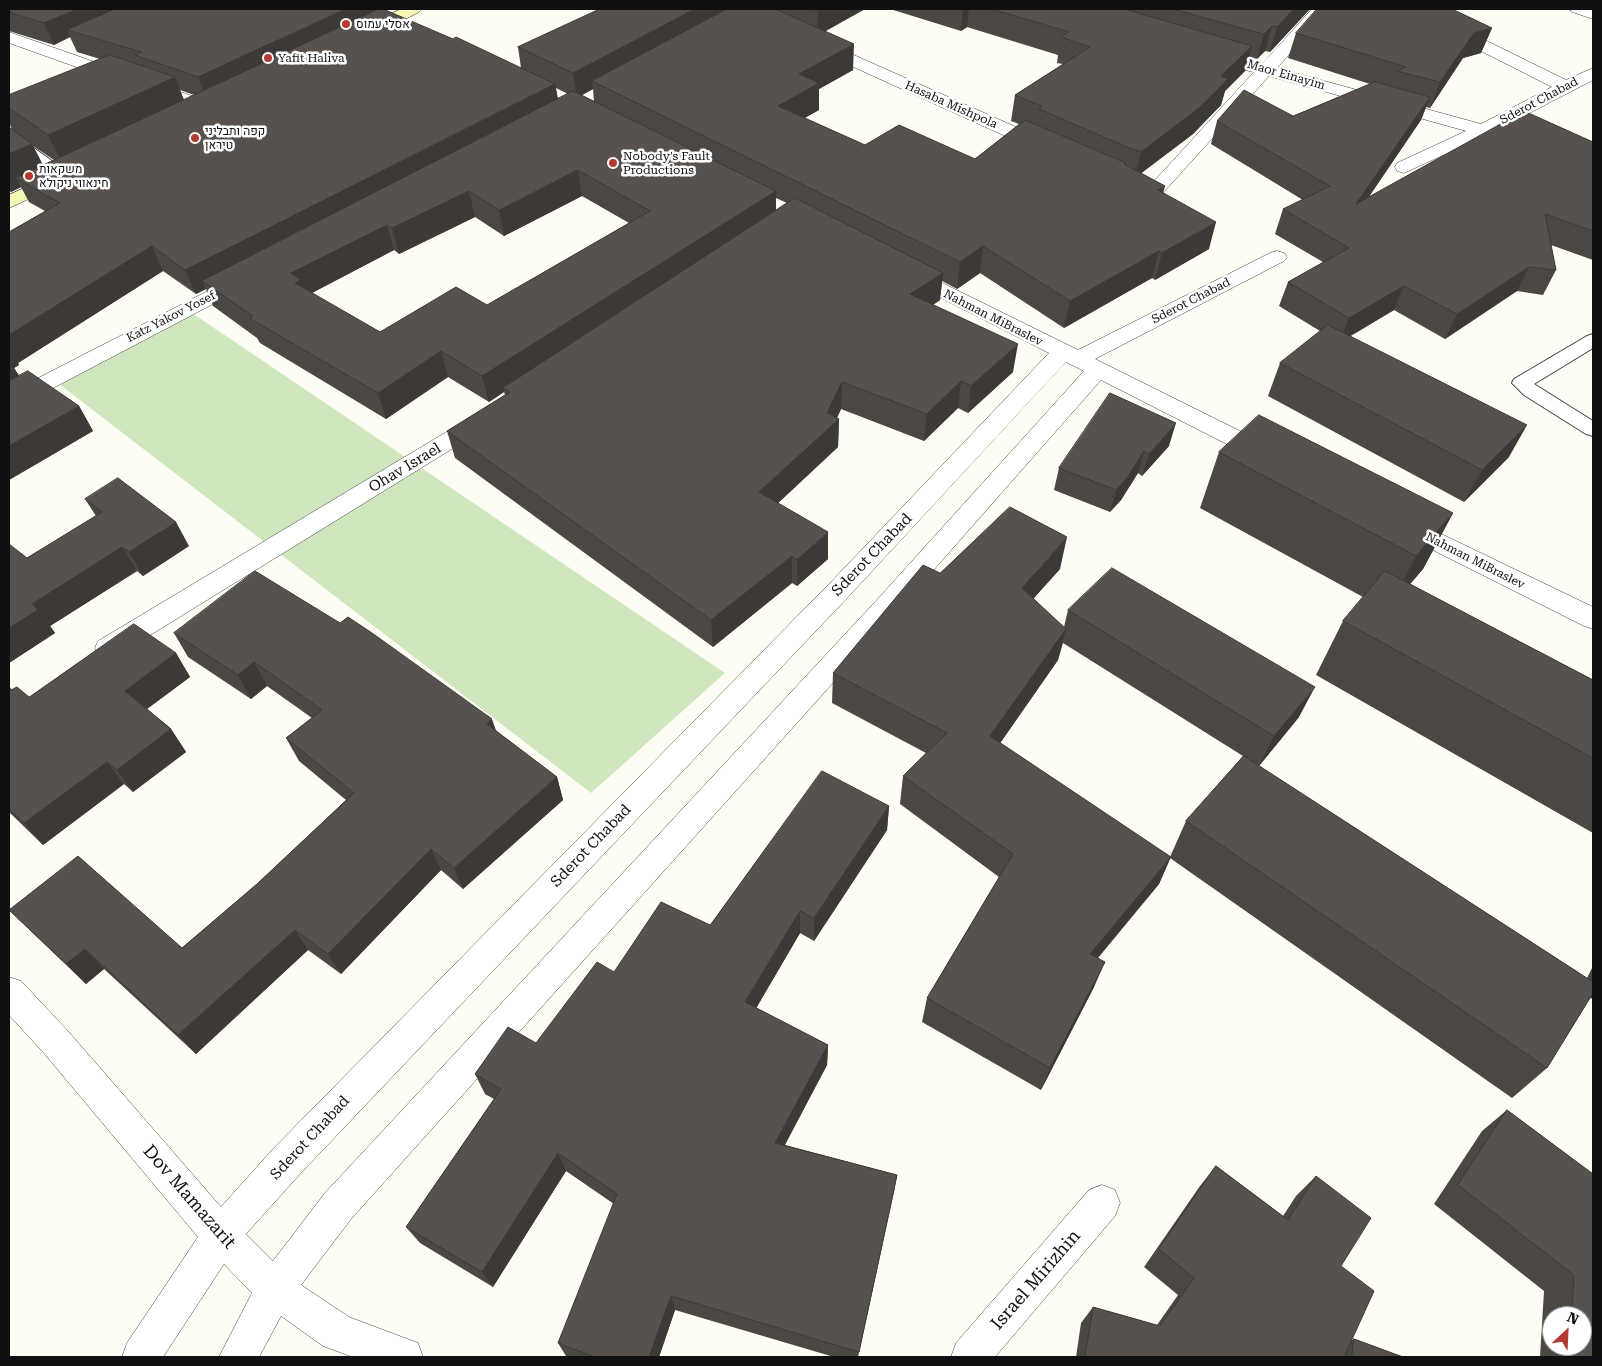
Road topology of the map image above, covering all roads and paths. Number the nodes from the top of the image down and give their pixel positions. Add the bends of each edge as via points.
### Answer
1 (413, 9) edge
2 (1320, 9) edge
3 (1410, 9) edge
4 (1578, 9) edge
5 (1593, 14) edge
6 (392, 20) junction
7 (415, 30) edge
8 (9, 37) edge
9 (803, 38) edge
10 (351, 40) edge
11 (76, 43) edge
12 (56, 52) junction
13 (1238, 62) edge
14 (1266, 70) junction
15 (1593, 73) edge
16 (1566, 87) junction
17 (224, 99) edge
18 (206, 107) junction
19 (188, 115) edge
20 (1502, 121) junction
21 (1529, 129) edge
22 (1483, 130) junction
23 (9, 137) edge
24 (1061, 154) edge
25 (81, 168) edge
26 (1404, 168) dead end
27 (63, 176) junction
28 (1114, 179) edge
29 (9, 202) edge
30 (1277, 257) dead end
31 (891, 266) edge
32 (262, 270) edge
33 (1593, 340) edge
34 (1080, 361) junction
35 (9, 402) edge
36 (498, 410) edge
37 (1593, 430) edge
38 (1284, 463) edge
39 (1390, 517) edge
40 (1593, 618) edge
41 (93, 658) edge
42 (9, 992) edge
43 (1102, 1203) dead end
44 (221, 1235) junction
45 (275, 1289) junction
46 (141, 1357) edge
47 (238, 1357) edge
48 (404, 1357) edge
49 (970, 1357) edge

1 - 6 street
2 - 14 street
3 - 16 street
4 - 5 street
6 - 7 street
6 - 10 street
8 - 12 street
9 - 24 street, Hasaba Mishpola
11 - 12 street
12 - 18 street
13 - 14 street, Maor Einayim
14 - 22 street, Maor Einayim
14 - 28 street via 1153,192
15 - 16 street, Sderot Chabad
16 - 20 street, Sderot Chabad
17 - 18 street
18 - 19 street
20 - 21 street
20 - 22 street, Sderot Chabad
22 - 26 street, Sderot Chabad
23 - 27 lane
25 - 27 street
27 - 29 street
30 - 34 street, Sderot Chabad
31 - 34 street, Nahman MiBraslev
32 - 35 street, Katz Yakov Yosef
33 - 37 lane via 1521,383
34 - 38 street, Nahman MiBraslev
34 - 44 street, Sderot Chabad via 840,589 286,1162
34 - 45 street, Sderot Chabad via 884,610 338,1206
36 - 41 street, Ohav Israel
39 - 40 street, Nahman MiBraslev
42 - 44 street, Dov Mamazarit
43 - 49 street, Israel Mirizhin
44 - 45 street, Dov Mamazarit
44 - 46 street, Sderot Chabad
45 - 47 street, Sderot Chabad
45 - 48 street, Dov Mamazarit via 338,1332

